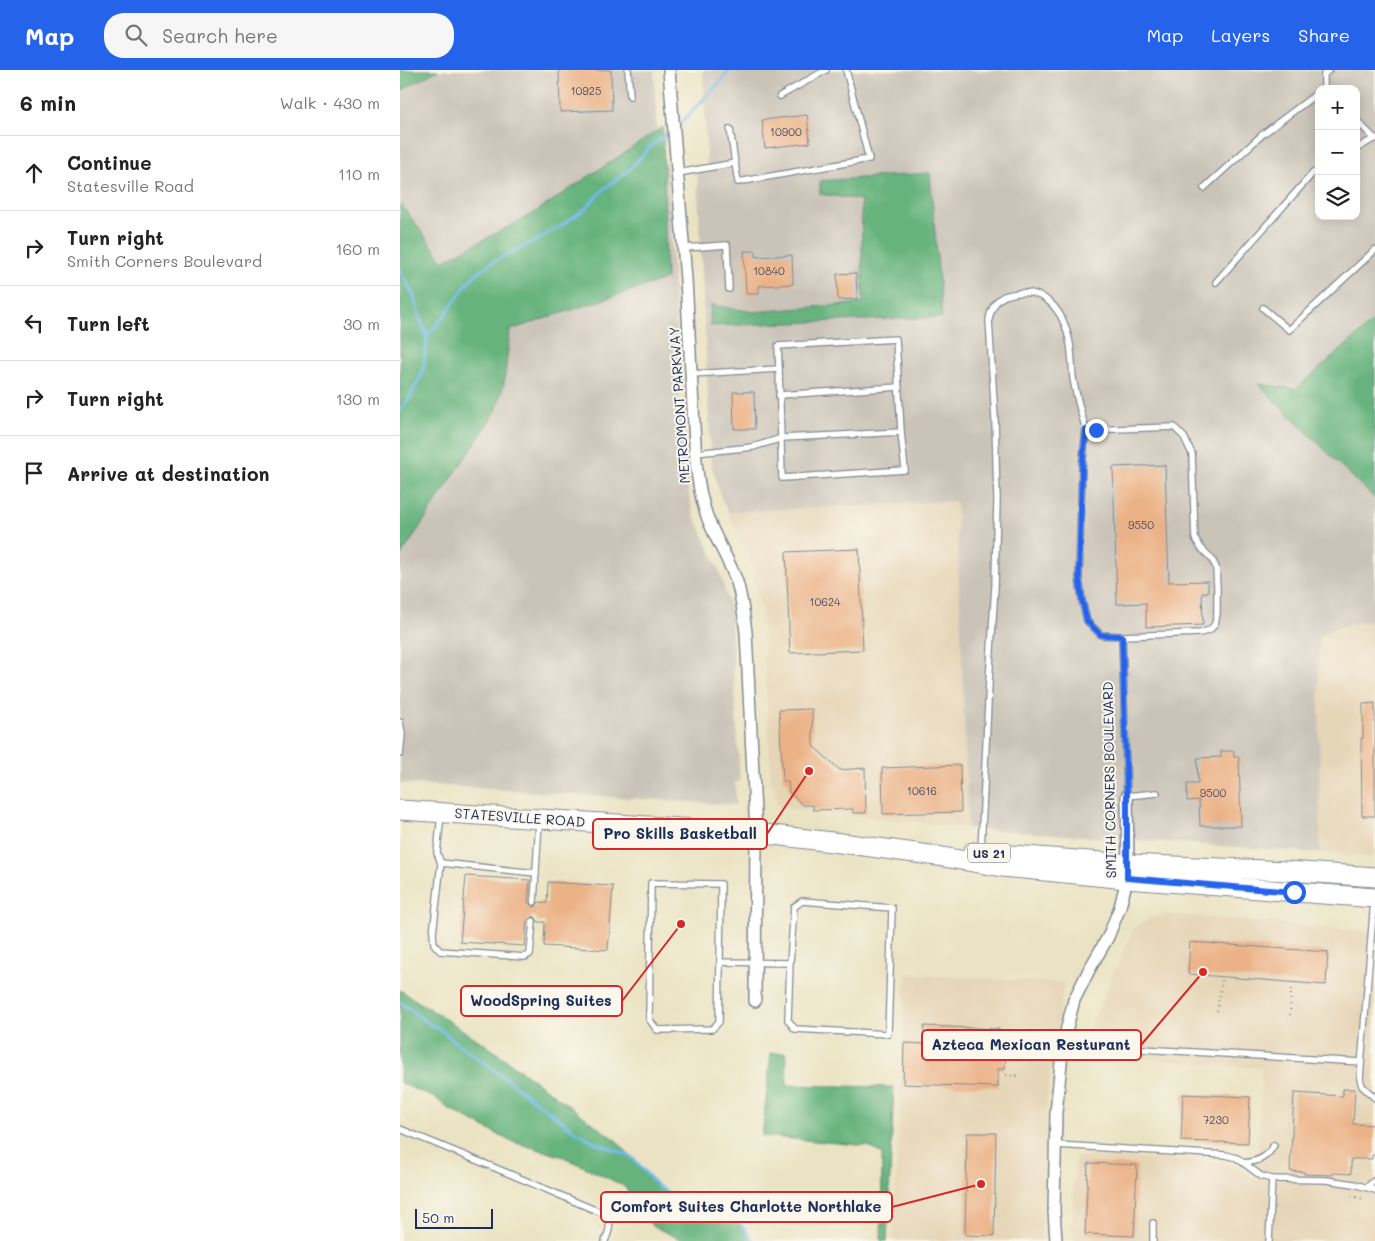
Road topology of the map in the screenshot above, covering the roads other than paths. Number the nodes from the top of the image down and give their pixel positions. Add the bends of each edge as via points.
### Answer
1 (628, 70) edge
2 (669, 70) edge
3 (826, 70) edge
4 (846, 70) edge
5 (1329, 70) edge
6 (1324, 85) edge
7 (1315, 95) edge
8 (630, 96) dead end
9 (780, 96) dead end
10 (1360, 124) edge
11 (730, 129) dead end
12 (1375, 138) edge
13 (1360, 147) edge
14 (735, 164) junction
15 (1315, 172) edge
16 (678, 173) junction
17 (1204, 188) dead end
18 (684, 248) junction
19 (1375, 250) edge
20 (1216, 282) dead end
21 (730, 289) dead end
22 (1263, 308) dead end
23 (779, 369) junction
24 (691, 374) junction
25 (899, 387) junction
26 (779, 395) junction
27 (1086, 430) junction
28 (901, 432) junction
29 (782, 438) junction
30 (696, 453) junction
31 (1122, 636) junction
32 (400, 722) edge
33 (400, 754) edge
34 (1156, 793) dead end
35 (1127, 796) junction
36 (400, 810) edge
37 (441, 812) junction
38 (540, 819) junction
39 (756, 833) junction
40 (849, 844) junction
41 (981, 852) junction
42 (441, 863) junction
43 (1127, 871) junction
44 (536, 873) junction
45 (1375, 877) edge
46 (1375, 898) edge
47 (534, 902) dead end
48 (533, 921) dead end
49 (720, 962) junction
50 (755, 962) junction
51 (790, 963) junction
52 (755, 1001) dead end
53 (1064, 1039) junction
54 (1361, 1062) junction
55 (1375, 1098) edge
56 (400, 1129) edge
57 (1274, 1145) dead end
58 (1056, 1146) junction
59 (1243, 1163) junction
60 (1272, 1179) junction
61 (1375, 1180) edge
62 (1367, 1187) junction
63 (1375, 1190) edge
64 (1153, 1223) dead end
65 (605, 1241) edge
66 (1056, 1241) edge
67 (1153, 1241) edge
68 (1269, 1241) edge

1 - 8 lane
2 - 16 street, METROMONT PARKWAY
3 - 9 lane
4 - 14 lane via 869,159 738,182
5 - 6 lane via 1324,74
7 - 17 lane via 1263,134
10 - 12 lane
11 - 14 lane
12 - 13 lane
14 - 16 lane
15 - 20 lane
16 - 18 street, METROMONT PARKWAY
18 - 21 lane via 727,245
18 - 24 street, METROMONT PARKWAY
19 - 22 lane via 1288,330
23 - 24 lane
23 - 25 lane via 778,346 896,339
23 - 26 lane
24 - 30 street, METROMONT PARKWAY
25 - 26 lane
25 - 28 lane
26 - 29 lane
27 - 31 lane via 1079,577 1082,600 1087,621 1101,635
27 - 31 lane via 1174,427 1184,437 1192,454 1195,538 1216,567 1217,614 1210,630
27 - 41 lane via 1077,398 1070,342 1055,306 1041,295 1028,292 1017,292 997,301 990,311 989,320 997,500
28 - 29 lane
28 - 29 lane via 905,470 782,478
29 - 30 lane via 753,447
30 - 39 street, METROMONT PARKWAY via 703,503 742,600
31 - 35 lane, SMITH CORNERS BOULEVARD
32 - 33 lane
34 - 35 lane
35 - 43 street, SMITH CORNERS BOULEVARD
36 - 37 main road, STATESVILLE ROAD / US 21
37 - 38 main road, STATESVILLE ROAD / US 21
37 - 42 lane via 437,853
38 - 39 main road, STATESVILLE ROAD / US 21
38 - 44 lane
39 - 40 main road, STATESVILLE ROAD / US 21
39 - 50 street, METROMONT PARKWAY
40 - 41 main road, STATESVILLE ROAD / US 21
40 - 43 main road, STATESVILLE ROAD / US 21 via 1002,867
41 - 43 main road, STATESVILLE ROAD / US 21
42 - 44 lane
42 - 48 lane via 433,934 434,944 440,951 525,957 530,954
43 - 45 main road, STATESVILLE ROAD / US 21 via 1288,871
43 - 46 main road, STATESVILLE ROAD / US 21
43 - 53 street, SMITH CORNERS BOULEVARD via 1120,908 1074,1000
44 - 47 lane
46 - 54 lane
49 - 49 lane via 721,884 651,883 649,1019 657,1030 712,1030 719,1022
49 - 50 lane
50 - 51 lane
50 - 52 street, METROMONT PARKWAY
51 - 51 lane via 788,1020 795,1030 888,1034 892,908 802,901 794,907
53 - 54 lane via 1108,1047
53 - 58 street, SMITH CORNERS BOULEVARD
54 - 55 lane via 1362,1086
56 - 65 lane via 602,1213 609,1220
57 - 59 lane via 1266,1156
58 - 59 lane via 1215,1154 1237,1158
58 - 66 street, SMITH CORNERS BOULEVARD
59 - 60 lane via 1261,1176
60 - 62 lane via 1326,1180
60 - 68 lane
61 - 62 lane
62 - 63 lane
64 - 67 lane

